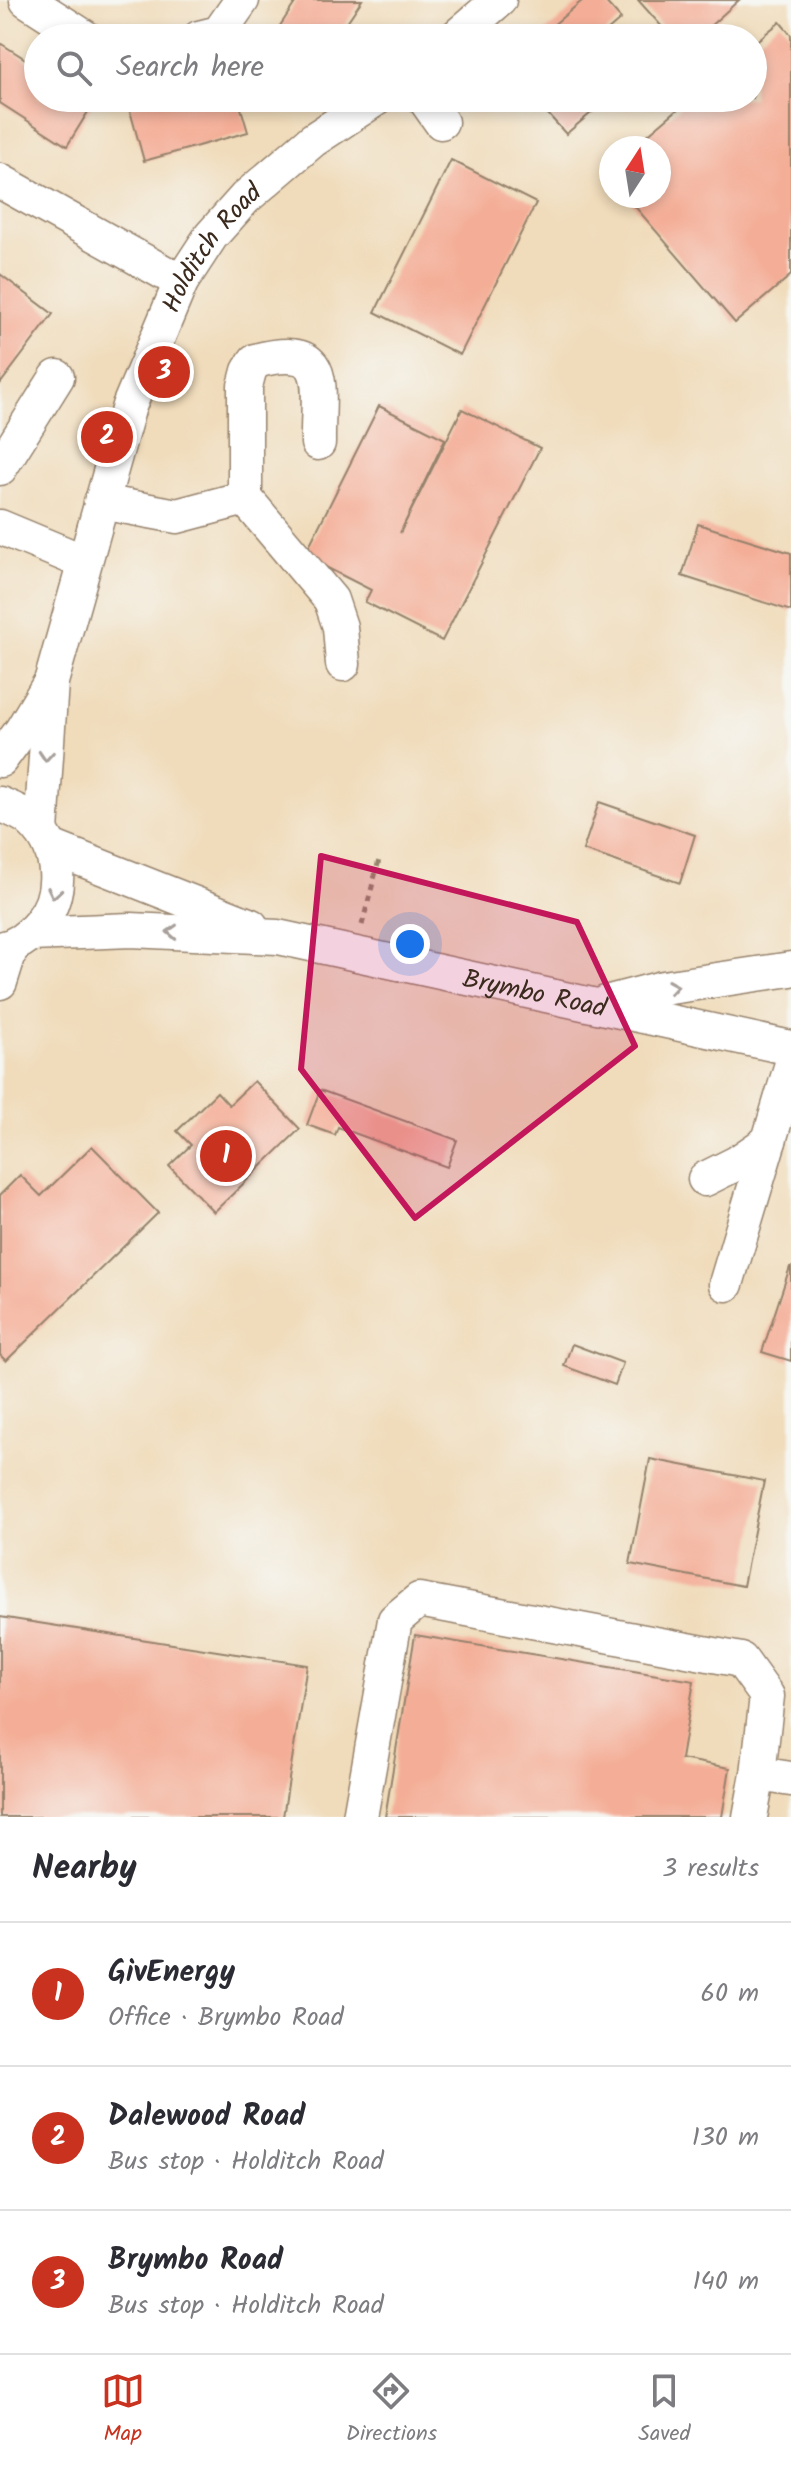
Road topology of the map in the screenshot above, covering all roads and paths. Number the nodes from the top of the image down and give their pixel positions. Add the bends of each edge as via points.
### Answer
1 (27, 0) edge
2 (242, 0) edge
3 (499, 0) edge
4 (64, 24) edge
5 (225, 24) edge
6 (471, 24) edge
7 (356, 112) edge
8 (0, 181) edge
9 (181, 282) junction
10 (57, 377) dead end
11 (318, 443) dead end
12 (0, 468) edge
13 (245, 498) junction
14 (101, 502) junction
15 (0, 527) edge
16 (84, 562) junction
17 (343, 664) dead end
18 (51, 682) junction
19 (0, 760) edge
20 (0, 804) edge
21 (46, 839) junction
22 (379, 860) dead end
23 (278, 937) junction
24 (14, 944) edge
25 (354, 953) junction
26 (791, 969) edge
27 (0, 982) edge
28 (598, 1005) junction
29 (791, 1048) edge
30 (791, 1067) edge
31 (769, 1141) junction
32 (705, 1179) dead end
33 (726, 1284) dead end
34 (775, 1776) edge
35 (360, 1817) edge
36 (750, 1817) edge

1 - 4 street
2 - 5 street
3 - 6 street
7 - 9 street, Holditch Road via 313,140 245,198 211,236
8 - 9 street
9 - 14 street, Holditch Road via 129,406
10 - 12 street
11 - 13 street via 317,375 312,363 300,356 255,361 245,386
13 - 14 street via 177,516
13 - 17 street via 331,600
14 - 16 street, Holditch Road
15 - 16 street
16 - 18 street, Holditch Road
18 - 19 street, Holditch Road
18 -> 21 street, Holditch Road
20 - 21 street, Brymbo Road via 27,816
21 - 23 street, Brymbo Road
21 -> 24 street, Holditch Road via 57,878 54,899 49,912
22 - 25 path
23 -> 24 street, Brymbo Road via 131,930
23 - 25 street, Brymbo Road
24 - 27 street, Holditch Road
25 - 28 street, Brymbo Road
28 -> 26 street via 663,988
28 - 29 street, Brymbo Road
30 - 31 street
31 - 32 street
31 - 33 street
34 - 35 street via 767,1696 741,1660 419,1600 395,1620
34 - 36 street

